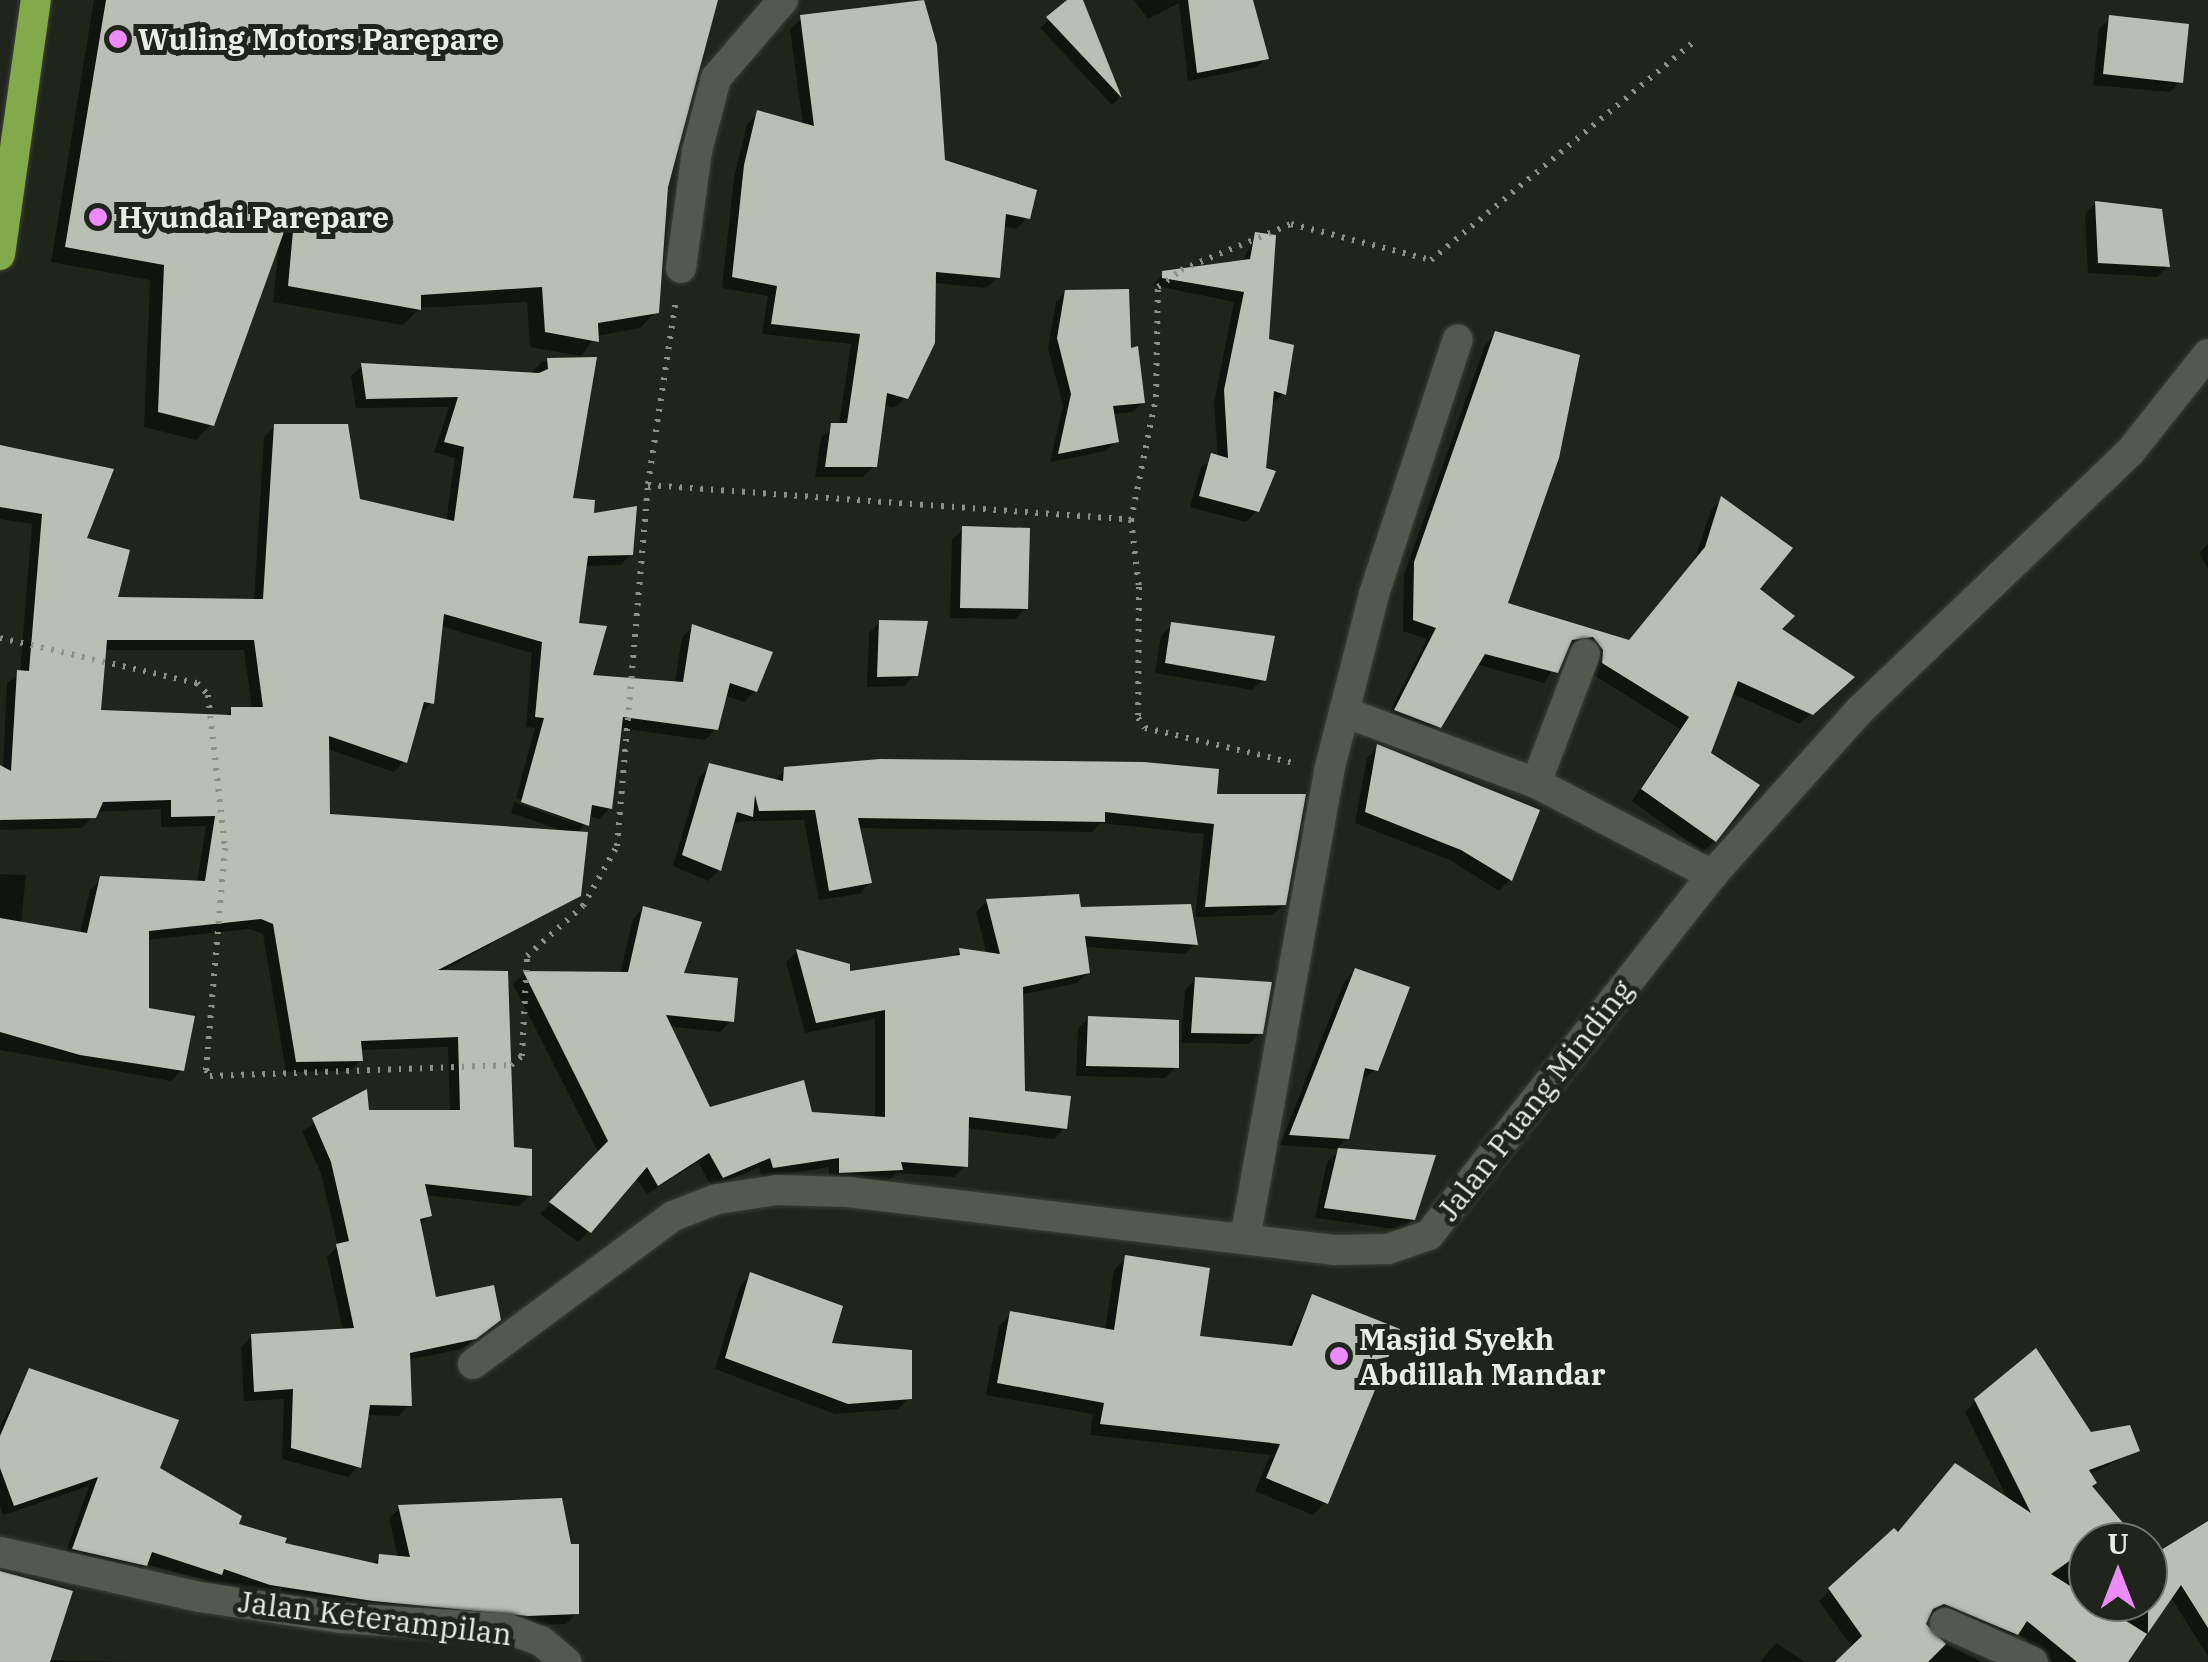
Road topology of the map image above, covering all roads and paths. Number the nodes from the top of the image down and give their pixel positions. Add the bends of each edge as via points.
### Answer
1 (36, 0) edge
2 (783, 0) edge
3 (1694, 42) dead end
4 (5, 172) edge
5 (0, 255) edge
6 (681, 268) joint
7 (1458, 339) dead end
8 (2208, 354) edge
9 (648, 485) junction
10 (1131, 520) junction
11 (0, 638) edge
12 (1585, 654) dead end
13 (1344, 712) junction
14 (1329, 771) junction
15 (1536, 784) junction
16 (1712, 875) junction
17 (1245, 1239) junction
18 (473, 1364) dead end
19 (0, 1552) edge
20 (1945, 1623) dead end
21 (566, 1662) edge
22 (2032, 1662) edge

1 - 4 highway
2 - 6 street via 716,78 697,151
3 - 10 path via 1432,260 1291,224 1158,286 1156,398
4 - 5 highway
6 - 9 path
7 - 13 street via 1374,594
8 - 16 street, Jalan Puang Minding via 2130,452 1860,710
9 - 10 path
9 - 11 path via 617,846 582,906 527,956 522,1056 511,1066 210,1076 224,848 208,696 197,684
10 - 14 path via 1140,588 1138,718 1145,728
12 - 15 street
13 - 14 street
13 - 15 street
14 - 17 street
15 - 16 street
16 - 17 street, Jalan Puang Minding via 1429,1234 1370,1249
17 - 18 street, Jalan Puang Minding via 848,1192 778,1190 717,1199 634,1241
19 - 21 street, Jalan Keterampilan via 200,1597 340,1618 509,1630 541,1641
20 - 22 street

